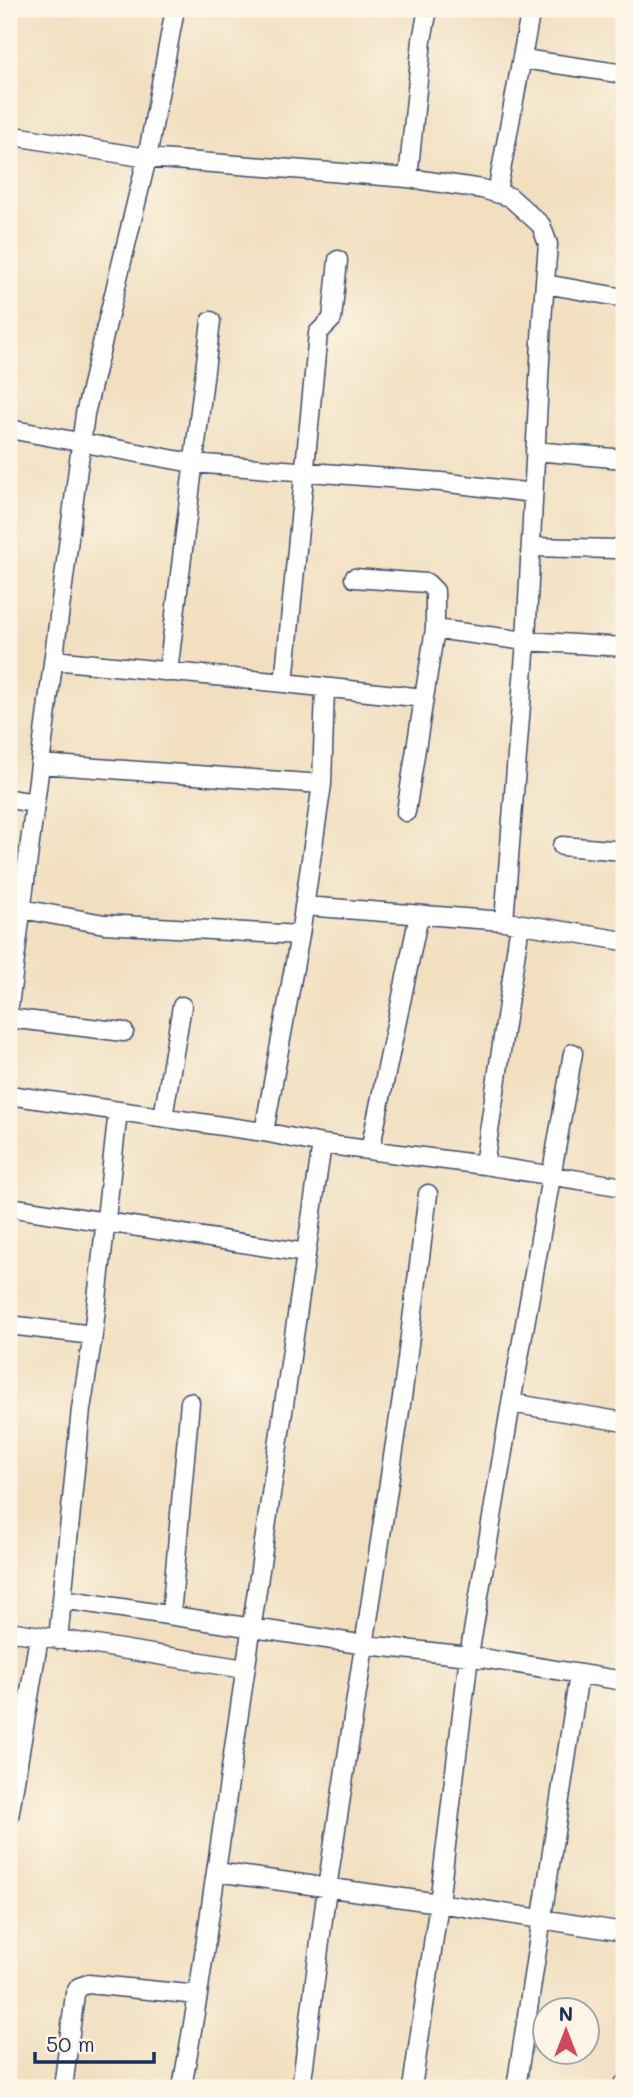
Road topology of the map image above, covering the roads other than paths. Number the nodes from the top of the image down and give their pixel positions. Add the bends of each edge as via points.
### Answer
1 (175, 9) edge
2 (428, 9) edge
3 (531, 9) edge
4 (523, 59) junction
5 (624, 74) edge
6 (9, 135) edge
7 (147, 158) junction
8 (408, 178) junction
9 (497, 192) junction
10 (338, 260) dead end
11 (545, 284) junction
12 (624, 298) edge
13 (211, 321) dead end
14 (9, 429) edge
15 (81, 443) junction
16 (535, 452) junction
17 (624, 459) edge
18 (192, 463) junction
19 (304, 472) junction
20 (533, 493) junction
21 (624, 545) edge
22 (531, 547) junction
23 (354, 579) dead end
24 (435, 629) junction
25 (526, 641) junction
26 (624, 647) edge
27 (54, 660) junction
28 (168, 672) junction
29 (284, 683) junction
30 (325, 688) junction
31 (424, 698) junction
32 (40, 764) junction
33 (322, 784) junction
34 (9, 799) edge
35 (35, 803) junction
36 (406, 812) dead end
37 (562, 846) dead end
38 (624, 851) edge
39 (304, 906) junction
40 (14, 907) edge
41 (419, 915) junction
42 (512, 922) junction
43 (300, 935) junction
44 (624, 941) edge
45 (9, 1006) edge
46 (182, 1006) dead end
47 (9, 1018) edge
48 (124, 1032) dead end
49 (573, 1053) dead end
50 (9, 1095) edge
51 (118, 1111) junction
52 (163, 1117) junction
53 (264, 1132) junction
54 (322, 1144) junction
55 (370, 1150) junction
56 (484, 1165) junction
57 (551, 1176) junction
58 (624, 1187) edge
59 (428, 1194) dead end
60 (9, 1207) edge
61 (106, 1223) junction
62 (306, 1253) junction
63 (9, 1325) edge
64 (93, 1335) junction
65 (190, 1402) dead end
66 (511, 1402) junction
67 (624, 1422) edge
68 (62, 1599) junction
69 (171, 1615) junction
70 (252, 1628) junction
71 (9, 1631) edge
72 (39, 1637) junction
73 (58, 1640) junction
74 (366, 1645) junction
75 (469, 1656) junction
76 (246, 1670) junction
77 (579, 1674) junction
78 (624, 1681) edge
79 (15, 1735) edge
80 (9, 1817) edge
81 (216, 1872) junction
82 (327, 1888) junction
83 (439, 1903) junction
84 (543, 1919) junction
85 (624, 1932) edge
86 (198, 1995) junction
87 (63, 2088) edge
88 (182, 2088) edge
89 (301, 2088) edge
90 (412, 2088) edge
91 (516, 2088) edge

1 - 7 street
2 - 8 street
3 - 4 street
4 - 5 street
4 - 9 street
6 - 7 street
7 - 8 street
7 - 15 street
8 - 9 street
9 - 11 street via 510,197 541,225 548,244
10 - 19 street via 332,319 318,333
11 - 12 street
11 - 16 street
13 - 18 street
14 - 15 street
15 - 18 street
15 - 27 street
16 - 17 street
16 - 20 street
18 - 19 street
18 - 28 street
19 - 20 street
19 - 29 street
20 - 22 street
21 - 22 street via 615,550
22 - 25 street
23 - 24 street via 432,585
24 - 25 street
24 - 31 street
25 - 26 street
25 - 42 street
27 - 28 street
27 - 32 street
28 - 29 street
29 - 30 street
30 - 31 street
30 - 33 street
31 - 36 street
32 - 33 street
32 - 35 street
33 - 39 street
34 - 35 street
35 - 40 street
37 - 38 street
39 - 41 street
39 - 43 street
40 - 43 street via 104,924
40 - 45 street
41 - 42 street
41 - 55 street
42 - 44 street
42 - 56 street
43 - 53 street
46 - 52 street
47 - 48 street
49 - 57 street
50 - 51 street
51 - 52 street
51 - 61 street
52 - 53 street
53 - 54 street
54 - 55 street
54 - 62 street
55 - 56 street
56 - 57 street
57 - 58 street
57 - 66 street
59 - 74 street
60 - 61 street
61 - 62 street
61 - 64 street
62 - 70 street
63 - 64 street
64 - 68 street
65 - 69 street
66 - 67 street
66 - 75 street
68 - 69 street
68 - 73 street
69 - 70 street
70 - 74 street
70 - 76 street
71 - 72 street
72 - 73 street
72 - 79 street
73 - 76 street
74 - 75 street
74 - 82 street
75 - 77 street
75 - 83 street
76 - 81 street
77 - 78 street
77 - 84 street
79 - 80 street
81 - 82 street
81 - 86 street
82 - 83 street
82 - 89 street
83 - 84 street
83 - 90 street
84 - 85 street
84 - 91 street
86 - 87 street via 88,1984 79,1987
86 - 88 street

